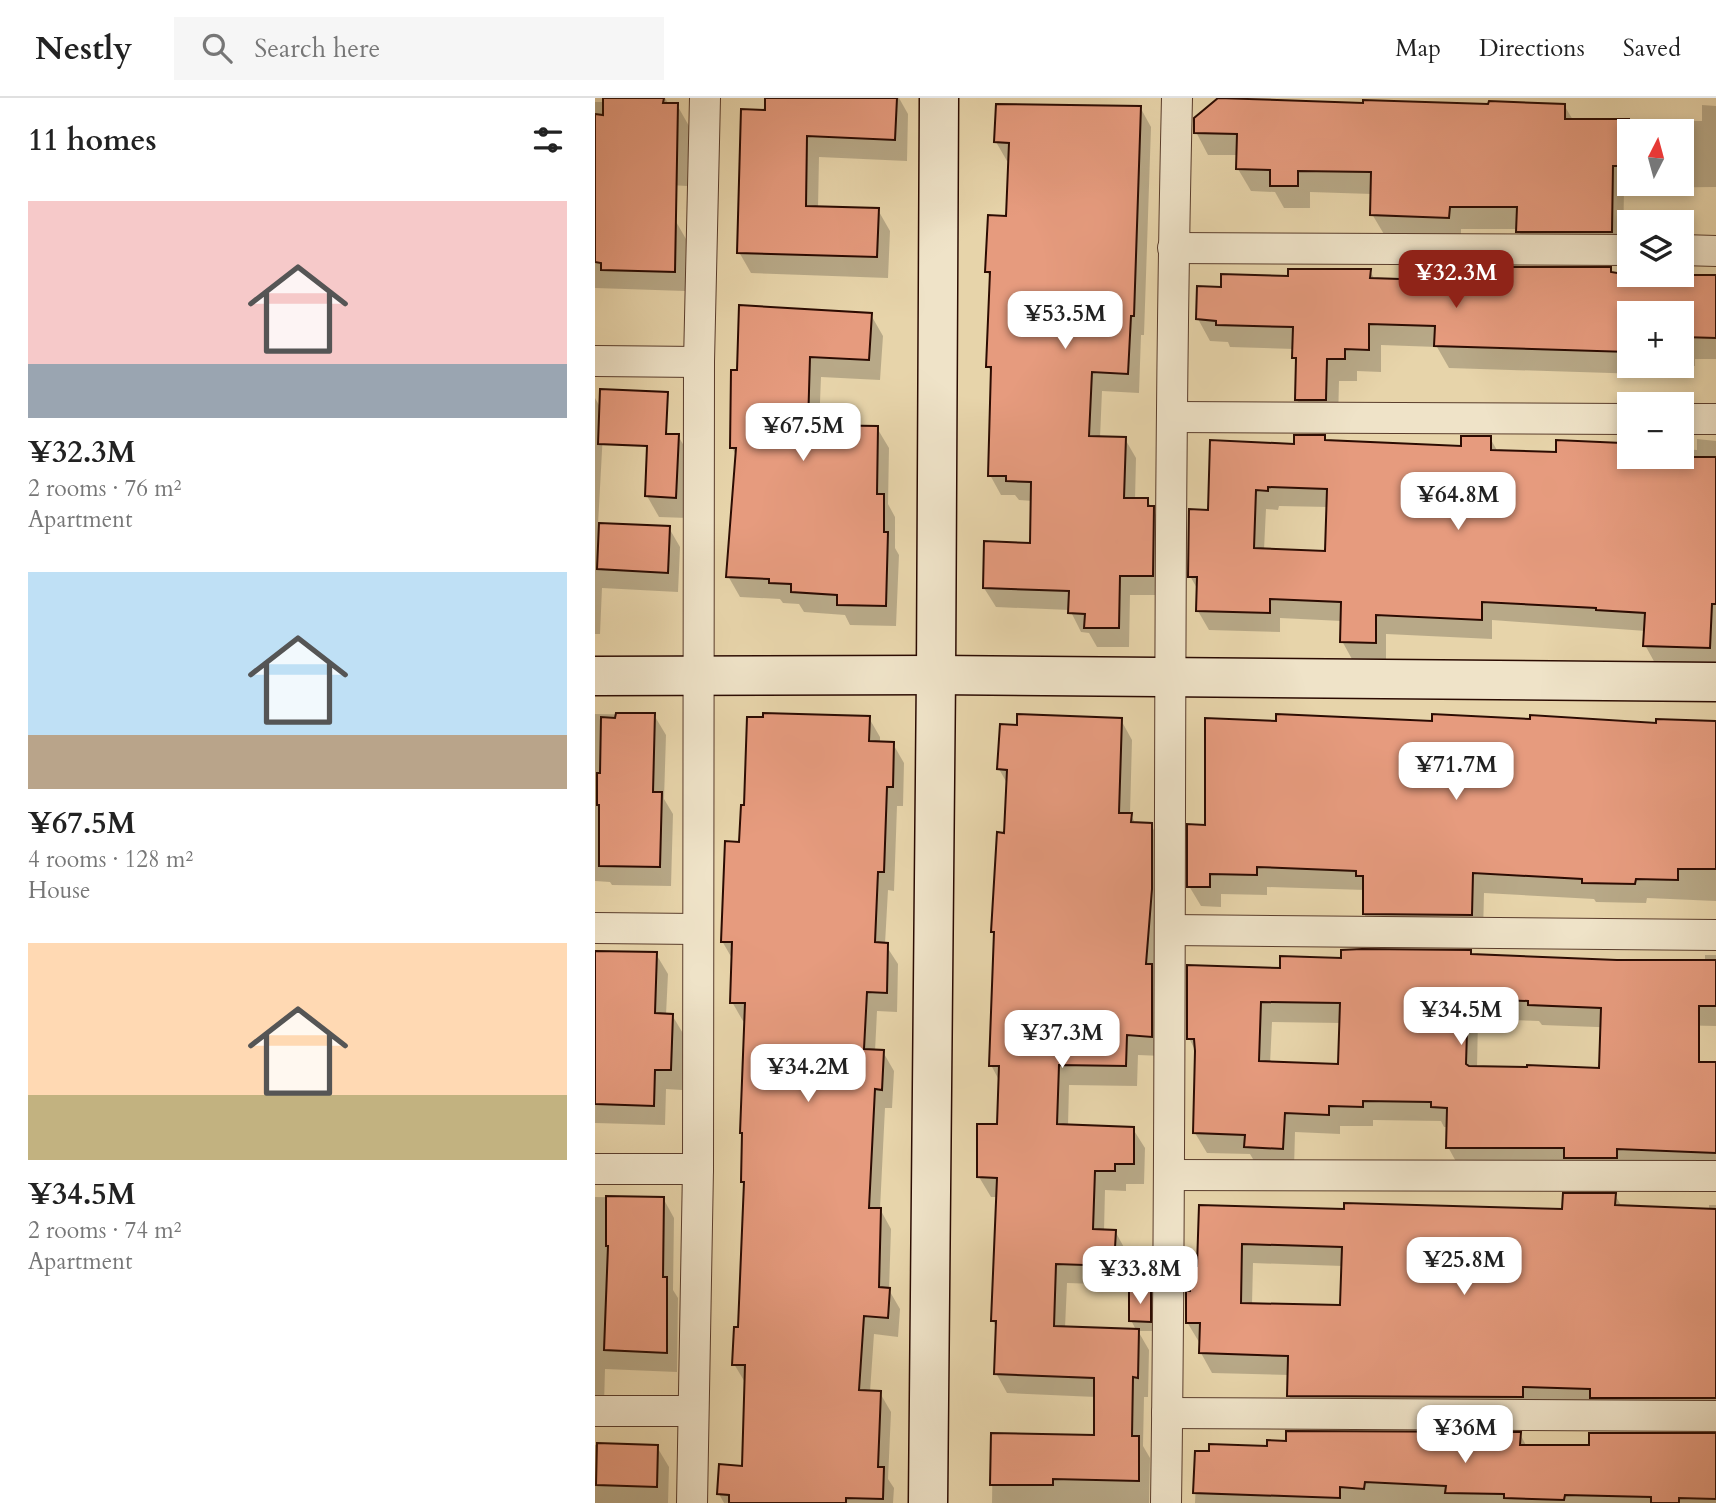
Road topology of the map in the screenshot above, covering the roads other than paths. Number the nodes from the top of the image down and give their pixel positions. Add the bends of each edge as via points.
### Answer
1 (705, 98) edge
2 (939, 98) edge
3 (1177, 98) edge
4 (1173, 248) junction
5 (1617, 250) edge
6 (1694, 250) edge
7 (1716, 251) edge
8 (595, 361) edge
9 (699, 362) junction
10 (1173, 417) junction
11 (1617, 419) edge
12 (1694, 419) edge
13 (1716, 419) edge
14 (936, 675) junction
15 (595, 676) edge
16 (697, 677) junction
17 (1169, 679) junction
18 (1716, 682) edge
19 (595, 928) edge
20 (697, 929) junction
21 (1171, 930) junction
22 (1716, 935) edge
23 (595, 1169) edge
24 (698, 1170) junction
25 (1169, 1175) junction
26 (1716, 1176) edge
27 (595, 1411) edge
28 (692, 1411) junction
29 (1167, 1413) junction
30 (1716, 1416) edge
31 (692, 1503) edge
32 (928, 1503) edge
33 (1166, 1503) edge

1 - 9 street
2 - 14 street
3 - 4 street
4 - 5 street
4 - 10 street
6 - 7 street
8 - 9 street
9 - 16 street
10 - 11 street
10 - 17 street
12 - 13 street
14 - 16 street
14 - 17 street
14 - 32 street
15 - 16 street
16 - 20 street
17 - 18 street
17 - 21 street
19 - 20 street
20 - 24 street
21 - 22 street
21 - 25 street
23 - 24 street
24 - 28 street
25 - 26 street
25 - 29 street
27 - 28 street
28 - 31 street
29 - 30 street
29 - 33 street

